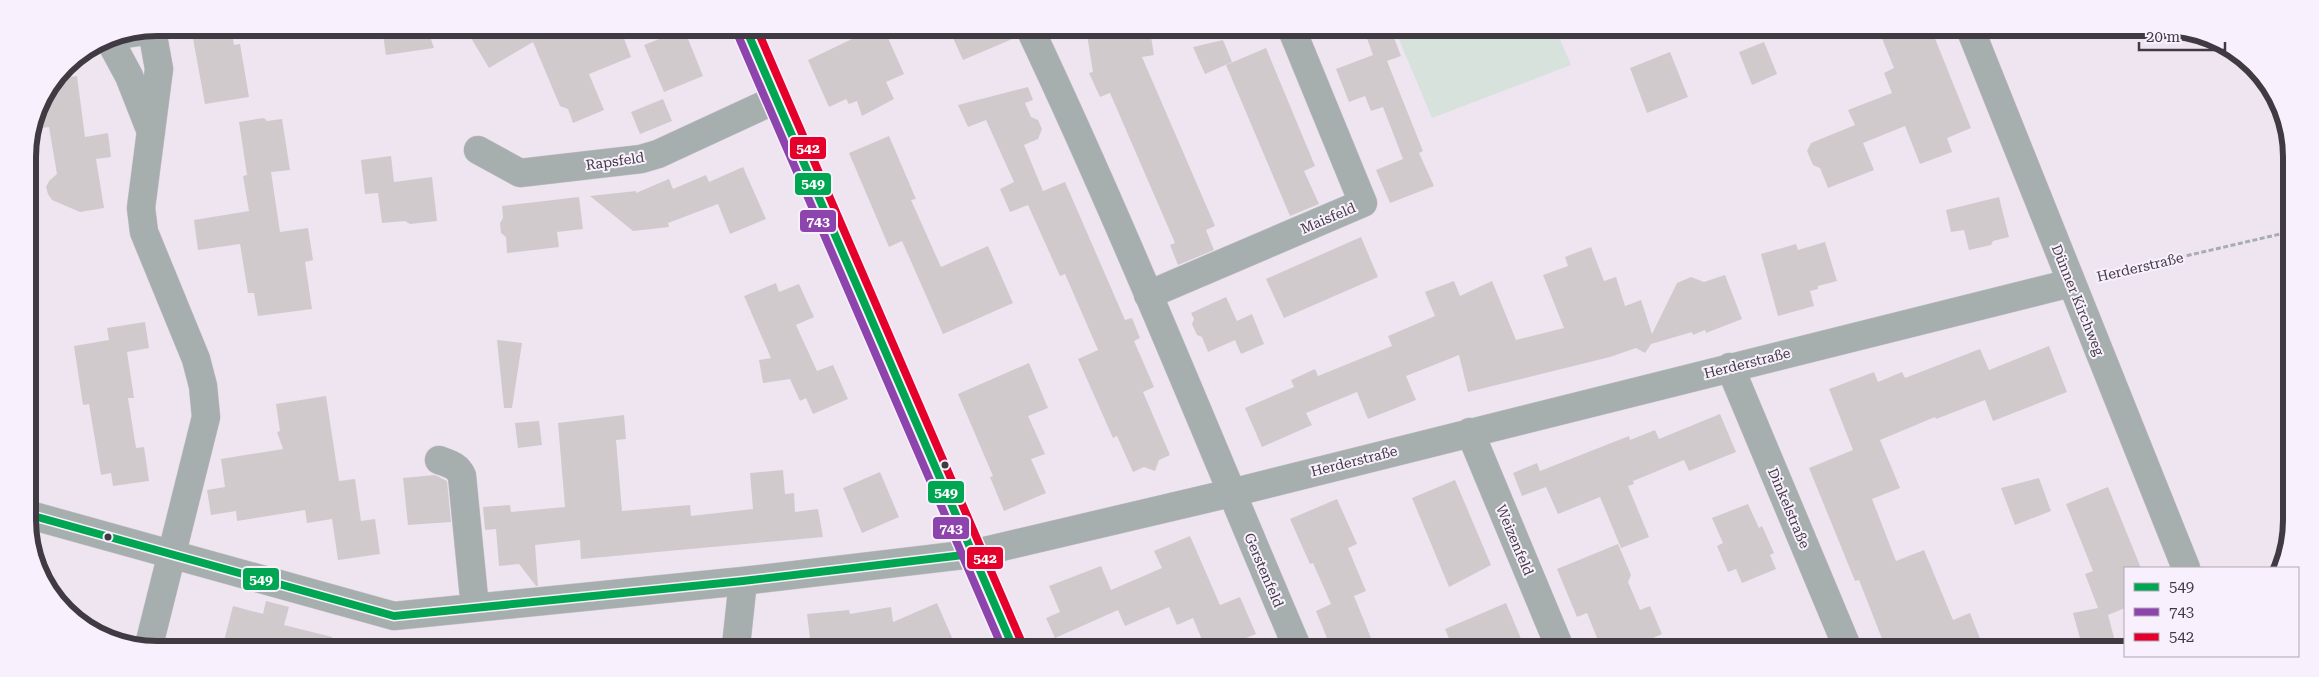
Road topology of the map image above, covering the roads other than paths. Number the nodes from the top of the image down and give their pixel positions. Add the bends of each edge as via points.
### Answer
1 (1295, 36) edge
2 (1973, 36) edge
3 (153, 37) edge
4 (749, 37) edge
5 (1033, 37) edge
6 (112, 45) edge
7 (777, 99) junction
8 (152, 133) junction
9 (478, 150) dead end
10 (2071, 283) junction
11 (1148, 295) junction
12 (1730, 367) junction
13 (1470, 432) junction
14 (439, 460) dead end
15 (1231, 493) junction
16 (36, 517) edge
17 (172, 554) junction
18 (972, 554) junction
19 (2186, 567) edge
20 (743, 581) junction
21 (475, 608) junction
22 (1294, 640) edge
23 (1557, 640) edge
24 (1844, 640) edge
25 (150, 641) edge
26 (737, 641) edge
27 (1010, 641) edge

1 - 11 street, Maisfeld via 1363,203
2 - 10 street, Dünner Kirchweg
3 - 8 street via 160,70
4 - 7 street
5 - 11 street
6 - 8 street
7 - 9 street, Rapsfeld via 658,154 640,159 520,173
7 - 18 street
8 - 17 street via 141,208 144,232 196,359 206,418
10 - 12 street, Herderstraße
10 - 19 street, Dünner Kirchweg
11 - 15 street
12 - 13 street, Herderstraße
12 - 24 street, Dinkelstraße
13 - 15 street, Herderstraße
13 - 23 street, Weizenfeld
14 - 21 street via 460,470 462,476
15 - 18 street, Herderstraße
15 - 22 street, Gerstenfeld
16 - 17 street, Herderstraße
17 - 21 street, Herderstraße via 394,616
17 - 25 street
18 - 20 street, Herderstraße
18 - 27 street
20 - 21 street, Herderstraße
20 - 26 street

